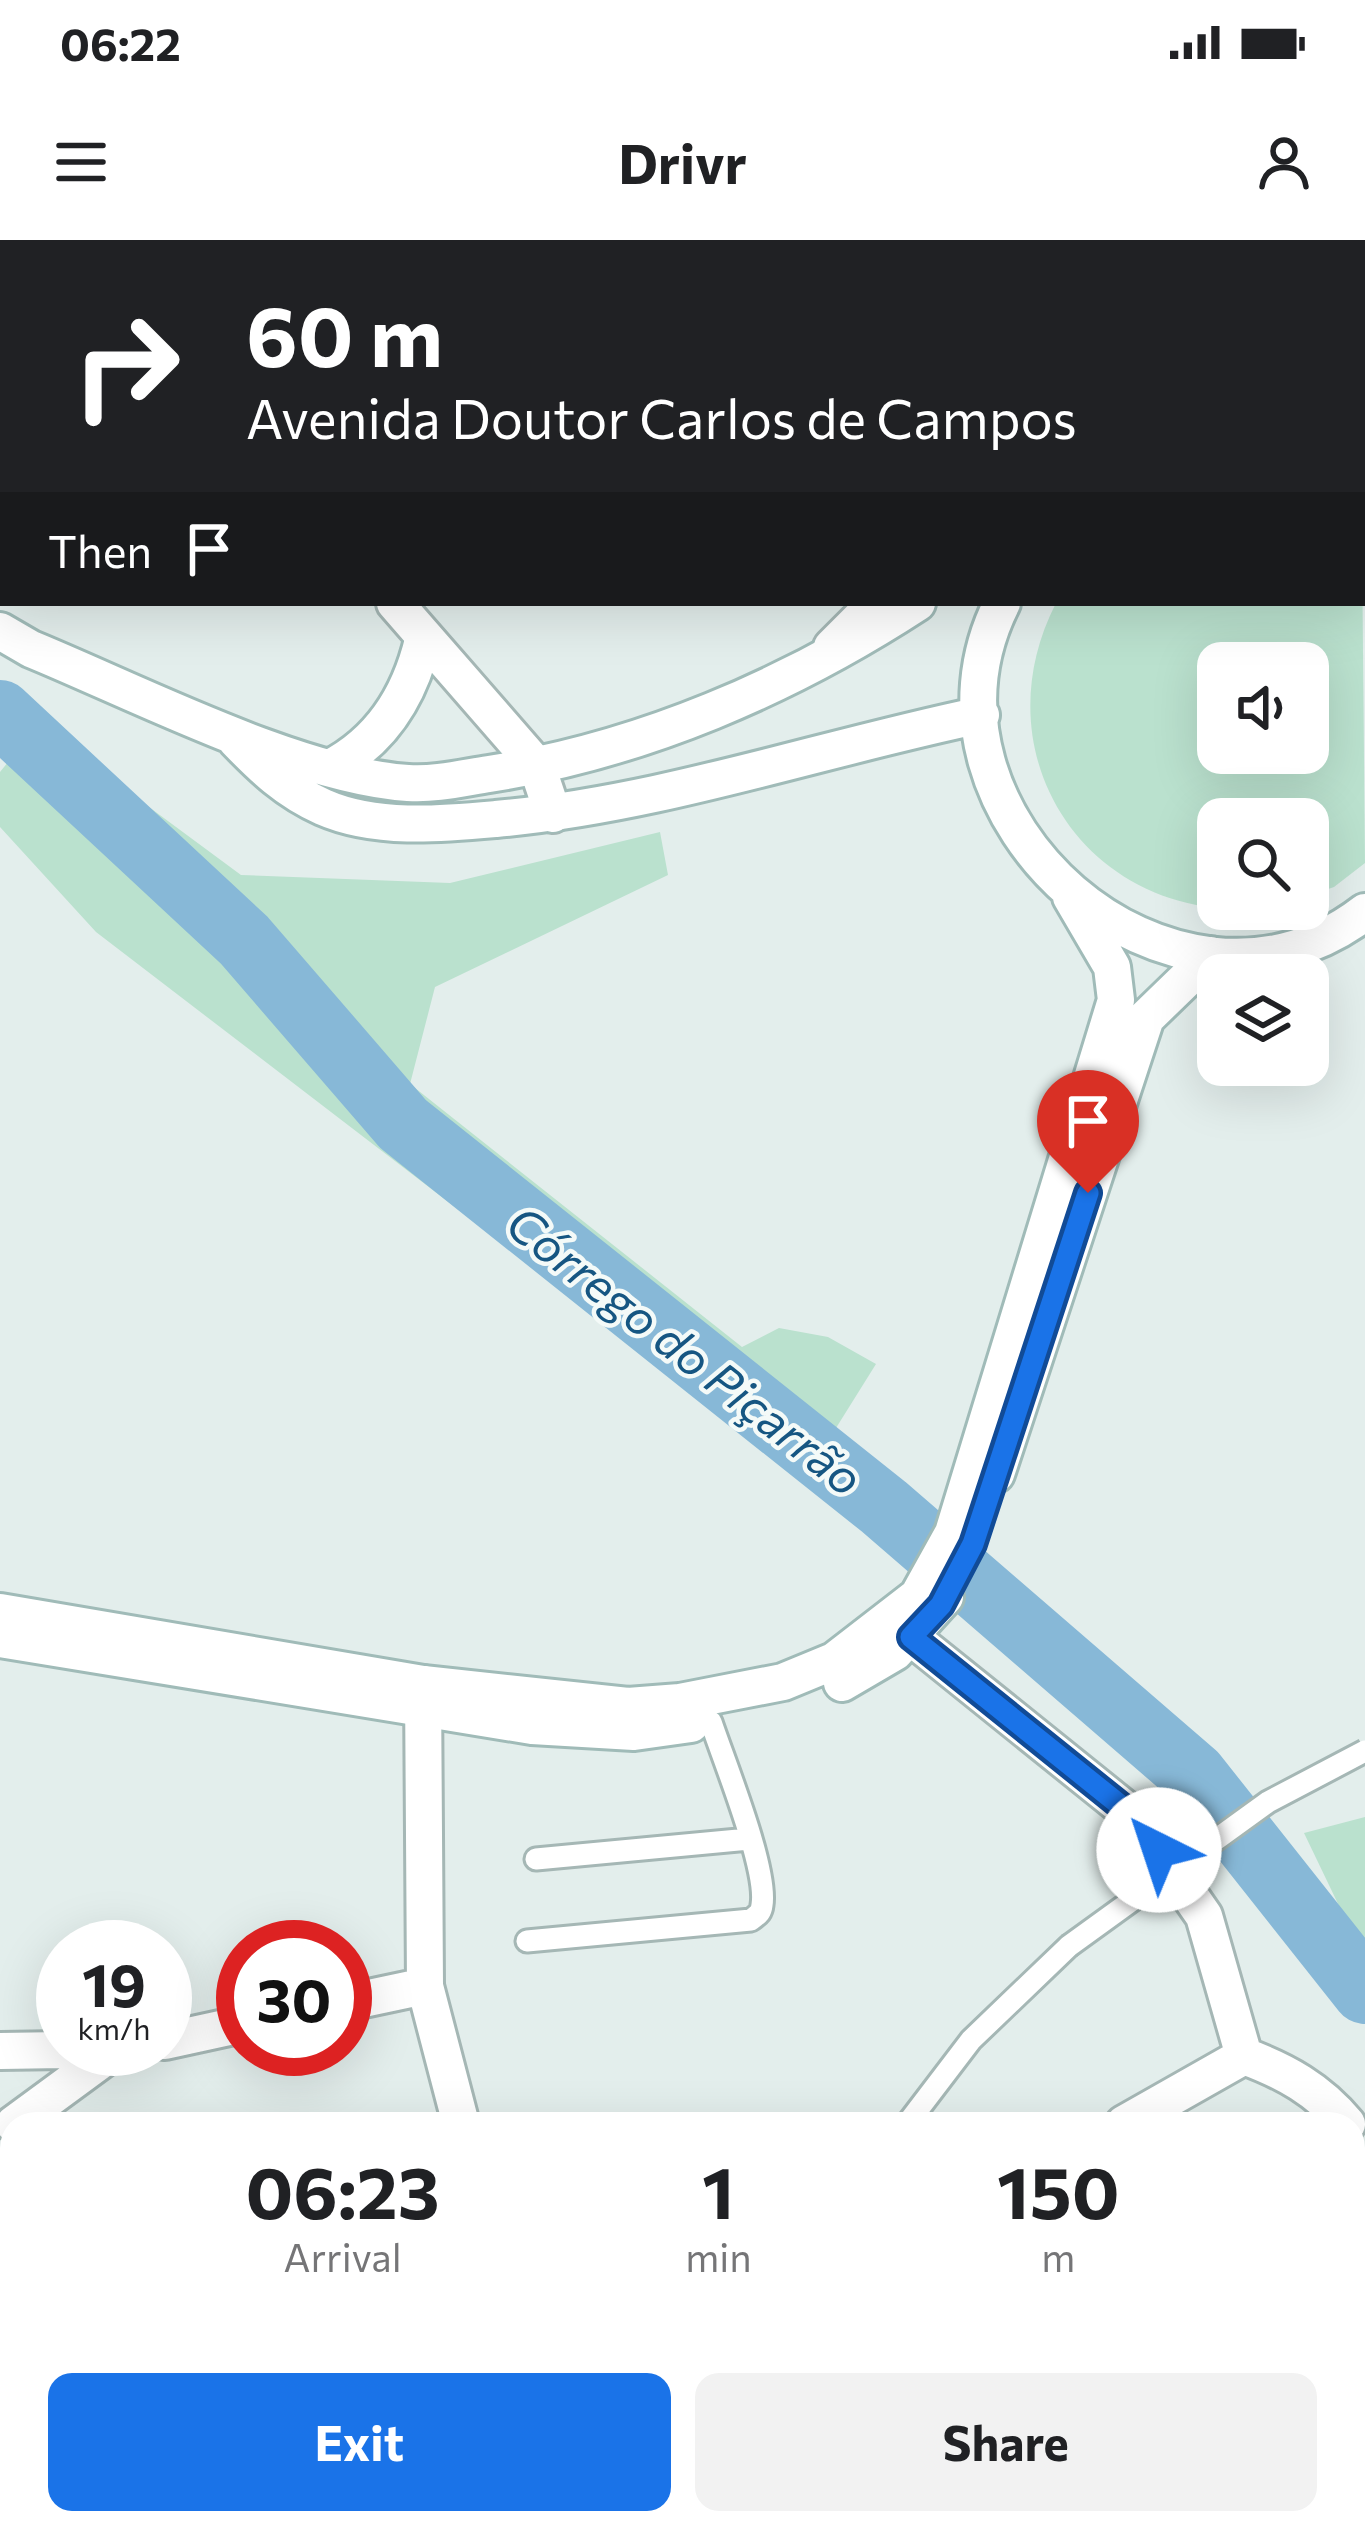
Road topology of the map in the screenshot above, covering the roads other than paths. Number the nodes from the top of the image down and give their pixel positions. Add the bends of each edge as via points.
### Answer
1 (397, 606) edge
2 (873, 606) edge
3 (912, 606) edge
4 (1001, 606) edge
5 (423, 640) junction
6 (10, 641) edge
7 (806, 671) junction
8 (981, 716) junction
9 (225, 729) junction
10 (537, 766) junction
11 (330, 768) junction
12 (553, 814) junction
13 (1071, 897) junction
14 (1365, 912) edge
15 (1207, 954) edge
16 (1233, 954) edge
17 (1197, 968) edge
18 (963, 1539) junction
19 (930, 1601) junction
20 (0, 1612) edge
21 (911, 1637) junction
22 (0, 1639) edge
23 (422, 1696) junction
24 (711, 1722) junction
25 (1365, 1751) edge
26 (749, 1839) junction
27 (536, 1859) dead end
28 (527, 1941) dead end
29 (425, 1986) junction
30 (372, 1997) edge
31 (0, 2050) edge
32 (36, 2050) edge
33 (1244, 2056) junction
34 (82, 2076) edge
35 (31, 2112) edge
36 (458, 2112) edge
37 (916, 2112) edge
38 (1145, 2112) edge
39 (1337, 2112) edge

1 - 5 main road
2 - 7 main road
3 - 7 main road
4 - 8 main road via 984,663
5 - 10 main road
5 - 11 main road via 415,676 386,723
6 - 9 main road
7 - 10 main road via 651,734
8 - 12 main road via 711,784
8 - 13 main road via 994,783 1024,846
9 - 11 main road
9 - 12 main road via 280,785 368,819 444,824
10 - 11 main road via 410,783
10 - 12 main road
13 - 15 main road via 1137,937
13 - 18 main road via 1112,967 1116,1000
14 - 16 main road via 1337,933 1276,952
17 - 18 main road via 1145,1018
18 - 19 main road
19 - 21 main road
19 - 23 main road via 834,1661 733,1694 628,1706
20 - 23 main road
21 - 24 main road via 849,1680 796,1703
21 - 33 main road via 1136,1818 1204,1916
22 - 23 main road
23 - 24 main road via 532,1726 634,1732
23 - 29 main road
24 - 26 lane
25 - 37 lane, bridge via 1268,1802 1069,1946 971,2040
26 - 27 lane
26 - 28 lane via 763,1904 751,1920
29 - 30 main road
29 - 36 main road
31 - 32 main road
33 - 38 main road
33 - 39 main road via 1286,2072
34 - 35 main road

